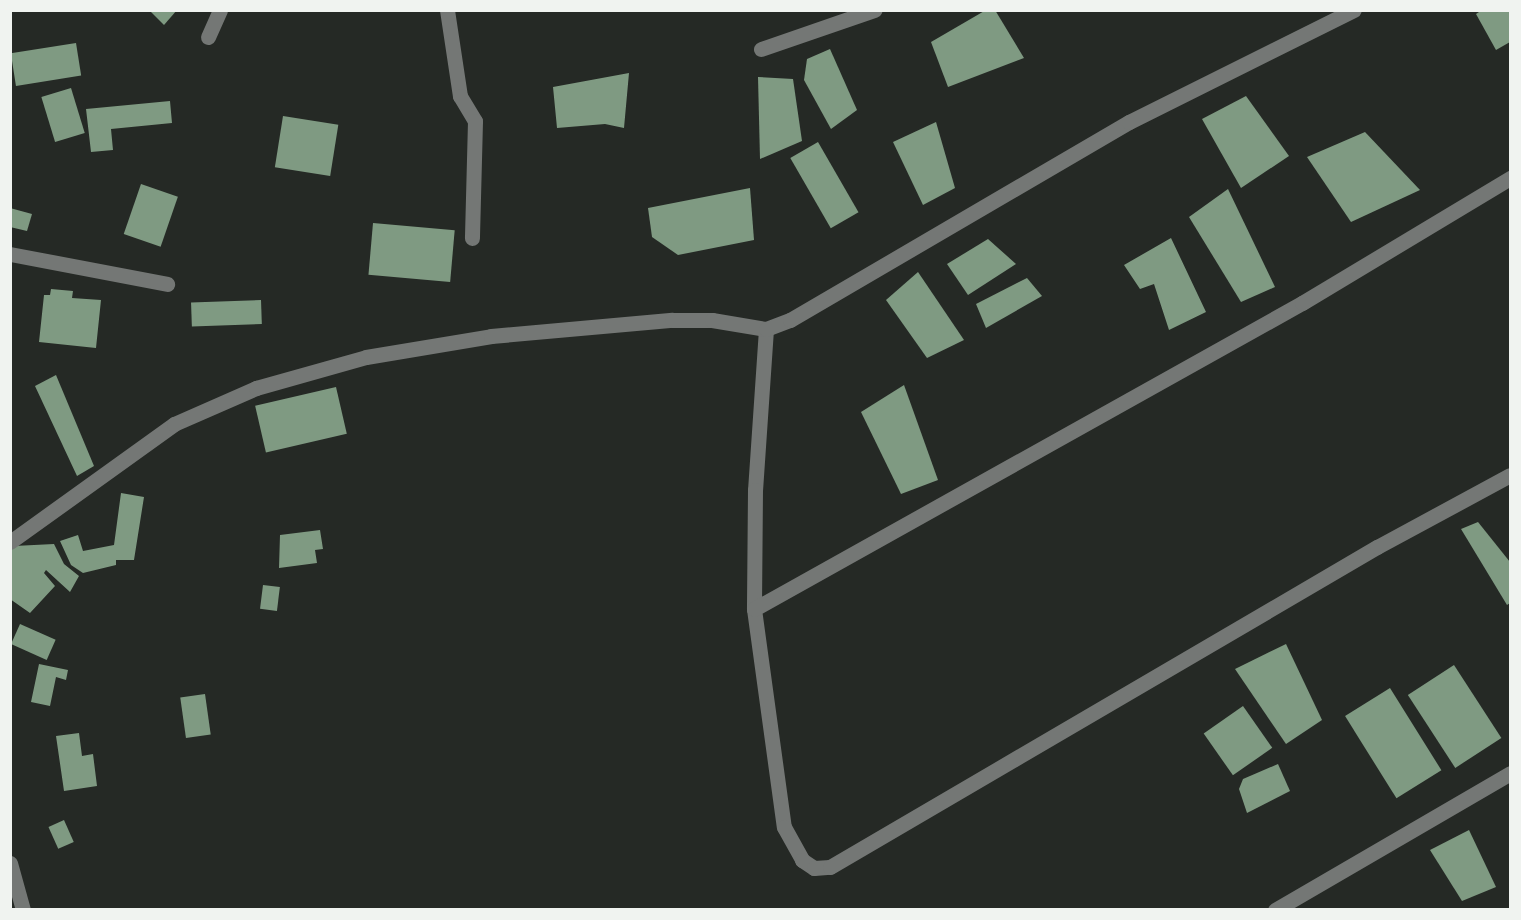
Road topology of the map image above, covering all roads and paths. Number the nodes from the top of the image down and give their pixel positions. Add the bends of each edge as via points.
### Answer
1 (220, 10) edge
2 (447, 10) edge
3 (874, 10) edge
4 (1354, 10) edge
5 (208, 38) dead end
6 (761, 49) dead end
7 (1510, 178) edge
8 (472, 238) dead end
9 (10, 254) edge
10 (167, 284) dead end
11 (766, 329) junction
12 (1510, 474) edge
13 (10, 542) edge
14 (754, 609) junction
15 (1510, 773) edge
16 (10, 863) edge
17 (23, 909) edge
18 (1275, 909) edge

1 - 5 street
2 - 8 street via 460,96 475,121
3 - 6 street
4 - 11 street via 1129,122 790,320
7 - 14 street via 1302,303
9 - 10 street
11 - 13 street via 712,320 615,323 491,336 355,360 256,388 174,424
11 - 14 street via 754,490
12 - 14 street via 830,867 814,868 802,860 784,827
15 - 18 street
16 - 17 street

